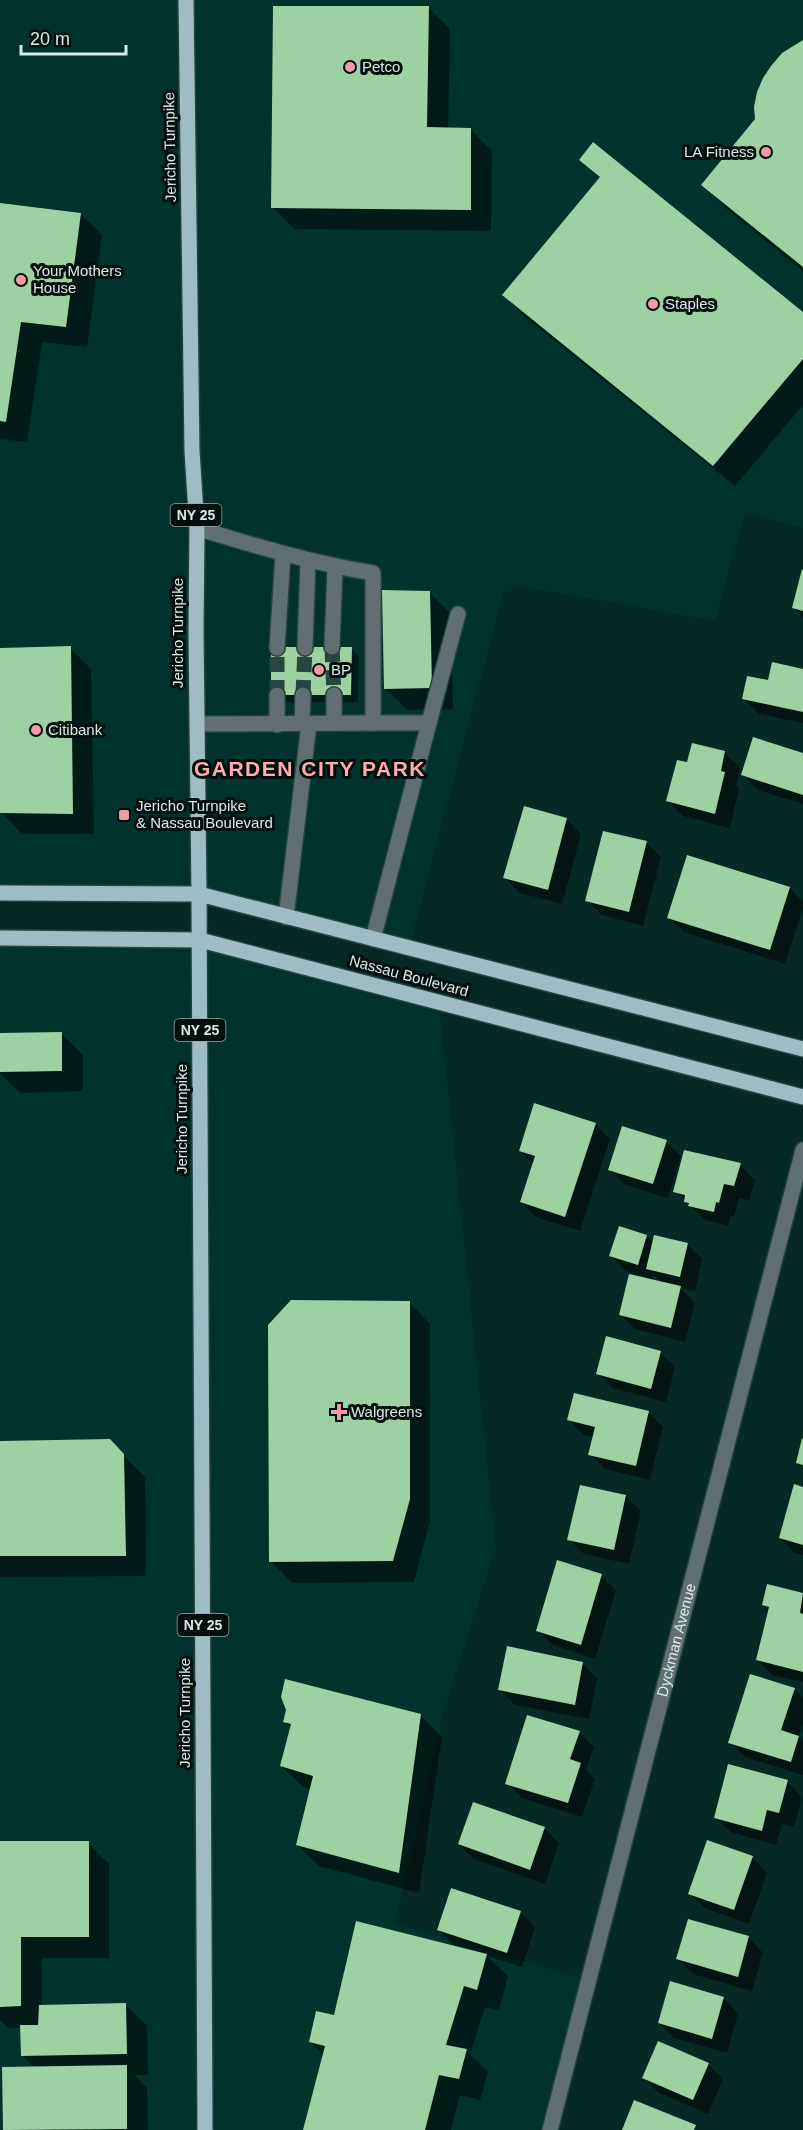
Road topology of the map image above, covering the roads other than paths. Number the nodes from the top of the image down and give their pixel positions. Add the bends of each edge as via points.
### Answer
1 (186, 0) edge
2 (197, 528) junction
3 (283, 554) junction
4 (308, 560) junction
5 (335, 567) junction
6 (458, 614) dead end
7 (332, 647) tunnel mouth
8 (277, 648) tunnel mouth
9 (305, 648) tunnel mouth
10 (277, 695) tunnel mouth
11 (303, 695) tunnel mouth
12 (334, 695) tunnel mouth
13 (334, 723) junction
14 (374, 723) junction
15 (429, 723) junction
16 (197, 724) junction
17 (306, 724) junction
18 (277, 725) junction
19 (0, 893) edge
20 (200, 894) junction
21 (286, 917) junction
22 (0, 938) edge
23 (373, 939) junction
24 (200, 940) junction
25 (803, 1049) edge
26 (803, 1097) edge
27 (803, 1150) edge
28 (205, 2130) edge
29 (550, 2130) edge

1 - 2 main road, Jericho Turnpike / NY 25 via 192,451
2 - 3 street
2 - 16 main road, Jericho Turnpike / NY 25
3 - 4 street
3 - 8 street
4 - 5 street
4 - 9 street
5 - 7 street
5 - 14 street via 373,573
6 - 15 street
10 - 18 street
11 - 17 street
12 - 13 street
13 - 14 street
13 - 17 street
14 - 15 street
15 - 23 street
16 - 18 street
16 - 20 main road, Jericho Turnpike / NY 25
17 - 18 street
17 - 21 street
19 - 20 main road, Nassau Boulevard
20 - 21 main road, Nassau Boulevard
20 - 24 main road, Jericho Turnpike / NY 25
21 - 23 main road, Nassau Boulevard
22 - 24 main road, Nassau Boulevard
23 - 25 main road, Nassau Boulevard
24 - 26 main road, Nassau Boulevard
24 - 28 main road, Jericho Turnpike / NY 25
27 - 29 street, Dyckman Avenue

